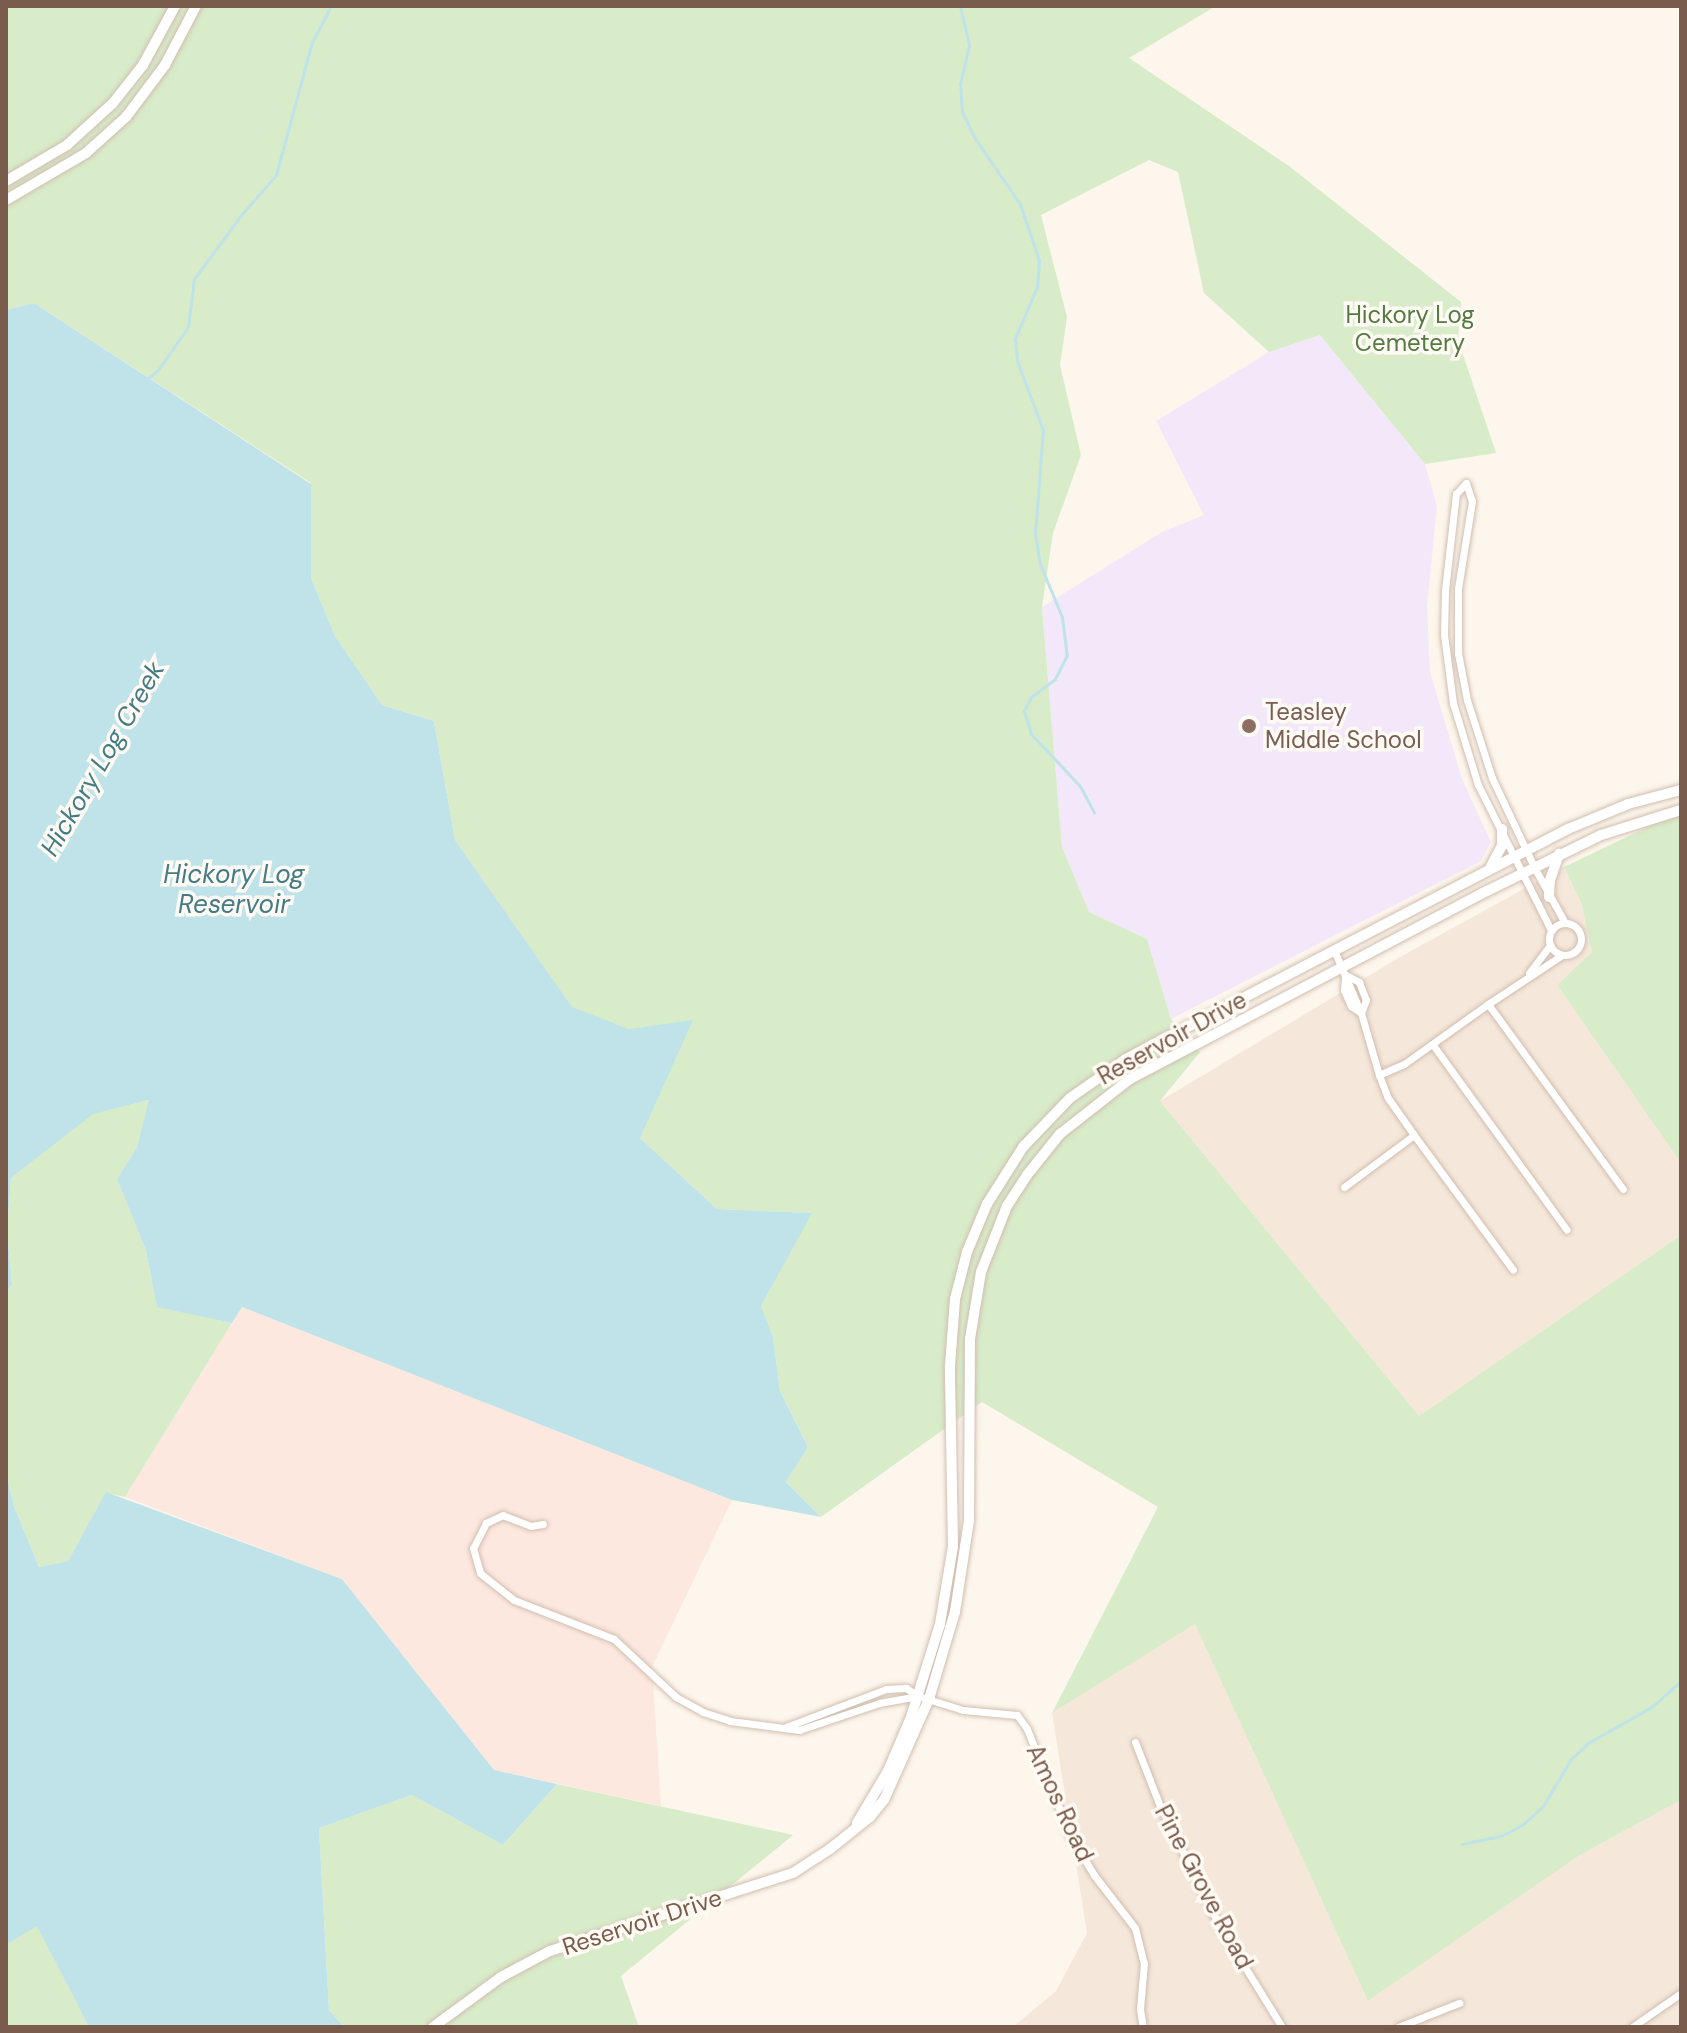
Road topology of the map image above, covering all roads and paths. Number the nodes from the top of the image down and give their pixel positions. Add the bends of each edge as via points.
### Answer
1 (175, 6) edge
2 (196, 6) edge
3 (6, 181) edge
4 (6, 200) edge
5 (1681, 790) edge
6 (1681, 810) edge
7 (1502, 829) junction
8 (1526, 850) junction
9 (1559, 854) junction
10 (1515, 856) junction
11 (1489, 870) junction
12 (1529, 870) junction
13 (1549, 897) junction
14 (1565, 923) junction
15 (1551, 930) junction
16 (1550, 945) junction
17 (1334, 950) junction
18 (1562, 955) junction
19 (1344, 971) junction
20 (1529, 973) junction
21 (1488, 1004) junction
22 (1361, 1013) junction
23 (1433, 1045) junction
24 (1379, 1075) junction
25 (1414, 1135) junction
26 (1344, 1187) dead end
27 (1623, 1189) dead end
28 (1567, 1230) dead end
29 (1513, 1270) dead end
30 (543, 1524) dead end
31 (924, 1698) junction
32 (782, 1728) junction
33 (1135, 1742) dead end
34 (1681, 1993) edge
35 (1459, 2003) dead end
36 (433, 2027) edge
37 (1143, 2027) edge
38 (1282, 2027) edge
39 (1398, 2027) edge
40 (1632, 2027) edge

1 - 3 street via 143,65 113,103 67,145
2 - 4 street via 165,65 126,117 86,153
5 - 8 street, Reservoir Drive via 1613,810
6 - 9 street, Reservoir Drive via 1616,829
7 - 8 street via 1473,771 1446,657 1451,530 1456,494 1466,483 1472,501 1458,588 1458,653 1485,759
7 - 10 street
7 - 11 street via 1502,845
8 - 10 street, Reservoir Drive
8 - 12 street
9 - 12 street, Reservoir Drive
9 - 13 street
10 - 11 street, Reservoir Drive
10 - 12 street
11 - 17 street, Reservoir Drive
12 - 13 street
12 - 15 street
12 - 19 street, Reservoir Drive
13 - 14 street
14 - 15 street
14 - 18 street via 1575,927 1580,940 1572,953
15 - 16 street
16 - 18 street
16 - 20 street
17 - 19 street
17 - 31 street, Reservoir Drive via 1097,1077 1035,1133 987,1204 962,1269 953,1317 953,1546
18 - 20 street
19 - 22 street via 1344,990
19 - 22 street via 1359,982 1366,1000
19 - 31 street, Reservoir Drive via 1115,1087 1054,1140 1007,1206 986,1255 974,1306 967,1535 952,1628
20 - 21 street
21 - 23 street
21 - 27 street
22 - 24 street
23 - 24 street
23 - 28 street
24 - 25 street
25 - 26 street
25 - 29 street
30 - 32 street via 531,1526 503,1515 486,1523 473,1548 480,1573 514,1600 614,1639 693,1708 721,1719
31 - 32 street via 879,1703 809,1728
31 - 32 street via 906,1688 880,1690
31 - 36 street, Reservoir Drive via 890,1788 870,1817 830,1849 793,1873 527,1962
31 - 37 street, Amos Road via 970,1711 1013,1713 1023,1721 1070,1835 1135,1928 1144,1963
33 - 38 street, Pine Grove Road via 1219,1925
34 - 40 street
35 - 39 street

